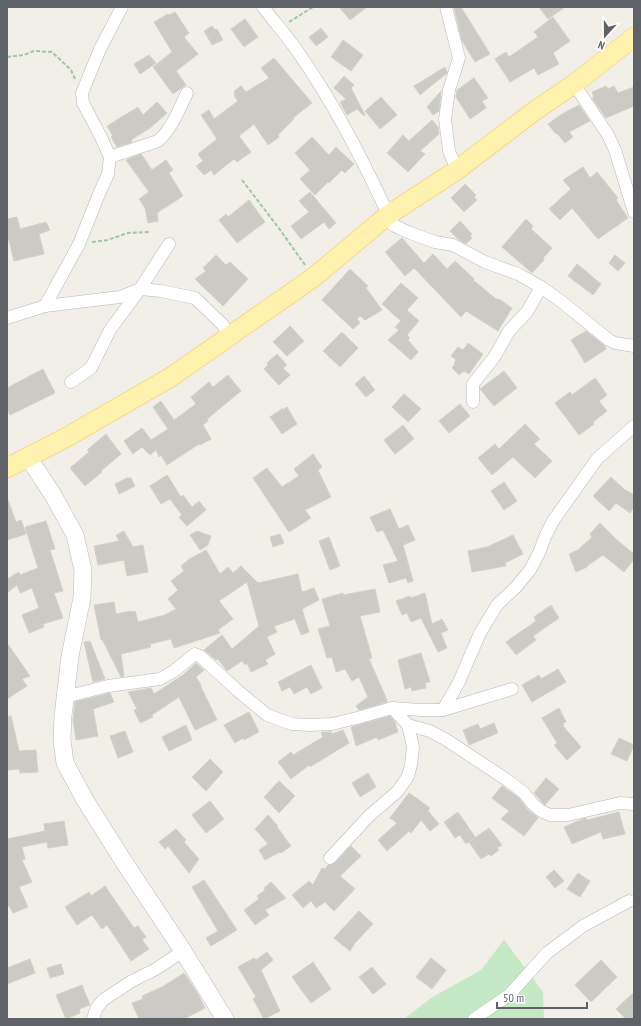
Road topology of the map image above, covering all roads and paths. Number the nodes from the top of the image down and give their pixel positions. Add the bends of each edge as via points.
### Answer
1 (122, 7) edge
2 (263, 7) edge
3 (313, 7) edge
4 (446, 7) edge
5 (280, 28) junction
6 (634, 37) edge
7 (7, 57) edge
8 (574, 84) junction
9 (82, 93) junction
10 (188, 93) dead end
11 (110, 157) junction
12 (456, 170) junction
13 (242, 180) dead end
14 (634, 212) edge
15 (388, 215) junction
16 (148, 232) dead end
17 (79, 244) junction
18 (169, 244) dead end
19 (314, 277) junction
20 (541, 287) junction
21 (140, 289) junction
22 (46, 306) junction
23 (7, 318) edge
24 (230, 335) junction
25 (634, 346) edge
26 (71, 382) dead end
27 (473, 402) dead end
28 (634, 426) edge
29 (28, 457) junction
30 (7, 468) edge
31 (512, 689) dead end
32 (65, 697) junction
33 (392, 708) junction
34 (443, 710) junction
35 (408, 725) junction
36 (634, 804) edge
37 (330, 858) dead end
38 (629, 901) dead end
39 (183, 951) junction
40 (93, 1019) edge
41 (225, 1019) edge
42 (474, 1019) edge

1 - 9 street via 100,49
2 - 5 street
3 - 5 path
4 - 12 street via 458,58 449,90 446,119 449,151
5 - 15 street via 328,97 372,179
6 - 8 main road
7 - 9 path via 34,51 52,52 72,70
8 - 12 main road
8 - 14 street via 608,135
9 - 11 street via 83,103
10 - 11 street via 164,136 158,141
11 - 17 street via 108,174
12 - 15 main road
13 - 19 path
15 - 19 main road
15 - 20 street via 393,226 399,229 435,242 452,245
16 - 17 path via 128,233 108,240
17 - 22 street
18 - 21 street
19 - 24 main road
20 - 25 street via 609,340
20 - 27 street via 527,312 509,332 473,384
21 - 22 street via 120,296
21 - 24 street via 195,298
21 - 26 street via 110,330 91,368
22 - 23 street
24 - 29 main road via 171,377
28 - 34 street via 597,459 553,521 530,570 497,605 484,627
29 - 30 main road
29 - 32 street via 75,535 83,570 82,598 70,656
31 - 34 street
32 - 33 street via 108,686 160,679 195,654 267,715 292,724 332,724
32 - 39 street via 62,740 69,772
33 - 34 street
33 - 35 street
35 - 36 street via 430,731 445,739 510,782 541,811 550,815 568,815 620,803
35 - 37 street via 413,747 408,776 398,791 369,816
38 - 42 street via 583,926 547,953 509,995
39 - 40 street via 103,1000 96,1008
39 - 41 street

